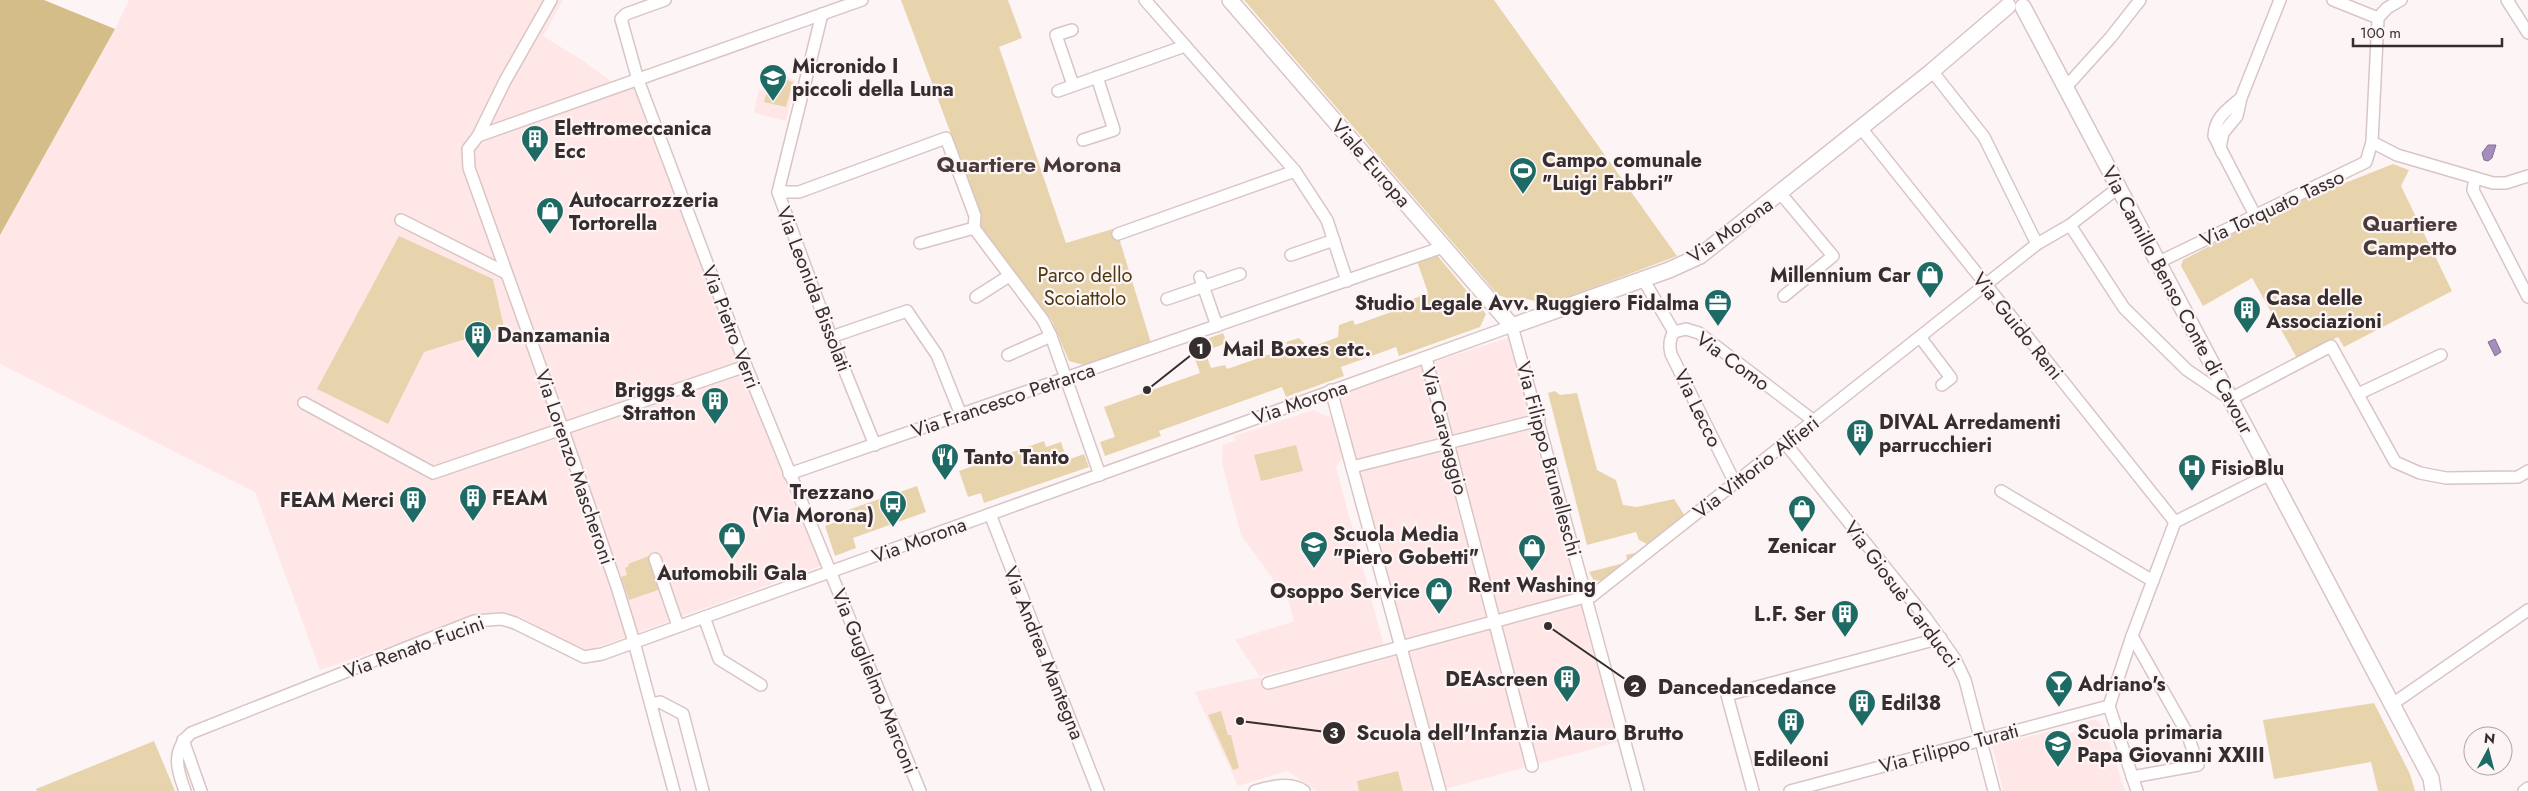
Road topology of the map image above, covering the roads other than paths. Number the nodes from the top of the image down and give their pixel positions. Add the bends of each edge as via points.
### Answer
1 (551, 0) edge
2 (665, 0) edge
3 (862, 0) edge
4 (1145, 0) edge
5 (1230, 0) edge
6 (2140, 0) edge
7 (2280, 0) edge
8 (2333, 0) edge
9 (2401, 0) edge
10 (2507, 0) edge
11 (2016, 3) edge
12 (822, 14) junction
13 (2378, 18) junction
14 (1072, 30) dead end
15 (2528, 33) edge
16 (1185, 46) junction
17 (1932, 71) junction
18 (1097, 77) junction
19 (638, 80) junction
20 (1073, 86) junction
21 (2066, 87) junction
22 (1058, 91) dead end
23 (1861, 128) junction
24 (483, 134) junction
25 (1083, 140) dead end
26 (2372, 142) junction
27 (2397, 155) junction
28 (2369, 157) junction
29 (1295, 171) junction
30 (2528, 176) edge
31 (2475, 178) junction
32 (2118, 188) junction
33 (778, 192) junction
34 (1781, 194) junction
35 (2255, 215) junction
36 (401, 220) dead end
37 (2070, 225) junction
38 (974, 228) junction
39 (1118, 234) dead end
40 (1334, 240) junction
41 (920, 243) dead end
42 (2037, 244) junction
43 (1443, 247) junction
44 (1291, 255) dead end
45 (2158, 262) junction
46 (506, 273) junction
47 (1240, 274) dead end
48 (1009, 276) junction
49 (1347, 280) junction
50 (1642, 280) junction
51 (1201, 282) junction
52 (1985, 285) junction
53 (976, 296) dead end
54 (1784, 296) dead end
55 (2528, 297) edge
56 (1167, 299) dead end
57 (1217, 326) junction
58 (1512, 326) junction
59 (1674, 332) junction
60 (1051, 336) junction
61 (831, 337) junction
62 (1920, 337) junction
63 (1008, 355) dead end
64 (2441, 355) dead end
65 (1426, 358) junction
66 (746, 366) junction
67 (1068, 378) junction
68 (1942, 385) dead end
69 (1331, 390) junction
70 (2358, 394) junction
71 (2230, 399) junction
72 (304, 403) dead end
73 (960, 415) junction
74 (1539, 420) junction
75 (1814, 421) junction
76 (563, 430) junction
77 (1449, 443) junction
78 (1785, 443) junction
79 (875, 445) junction
80 (1352, 467) junction
81 (2528, 471) edge
82 (789, 474) junction
83 (2270, 474) junction
84 (1100, 475) junction
85 (1735, 483) junction
86 (2002, 491) dead end
87 (990, 514) junction
88 (2175, 522) junction
89 (655, 559) dead end
90 (831, 571) junction
91 (2153, 581) junction
92 (1587, 596) junction
93 (2528, 610) edge
94 (704, 617) junction
95 (1494, 622) junction
96 (678, 626) junction
97 (2132, 636) junction
98 (1941, 638) junction
99 (634, 642) junction
100 (1401, 647) junction
101 (1268, 683) dead end
102 (761, 685) dead end
103 (651, 704) junction
104 (2391, 705) junction
105 (2108, 706) junction
106 (1980, 739) junction
107 (183, 740) junction
108 (1532, 766) dead end
109 (2132, 777) junction
110 (2432, 785) edge
111 (185, 791) edge
112 (201, 791) edge
113 (674, 791) edge
114 (703, 791) edge
115 (920, 791) edge
116 (1098, 791) edge
117 (1254, 791) edge
118 (1304, 791) edge
119 (1440, 791) edge
120 (1638, 791) edge
121 (1753, 791) edge
122 (1790, 791) edge
123 (1994, 791) edge
124 (2137, 791) edge
125 (2444, 791) edge

1 - 24 street, Via Lorenzo Mascheroni via 505,81
2 - 19 street, Via Pietro Verri via 626,14 621,19
3 - 12 street
4 - 16 street
5 - 43 main road, Viale Europa
6 - 21 street
7 - 35 street via 2241,98 2216,121 2215,140
8 - 13 street
9 - 13 street
10 - 15 street
11 - 17 main road, Via Morona
11 - 21 main road, Via Camillo Benso Conte di Cavour
12 - 19 street
12 - 33 street, Via Leonida Bissolati
13 - 26 street
14 - 20 street via 1056,35
16 - 18 street
16 - 29 street
17 - 23 main road, Via Morona
17 - 42 street via 1984,137
18 - 20 street
18 - 25 street via 1114,130
19 - 24 street
19 - 66 street, Via Pietro Verri
20 - 22 street
21 - 32 main road, Via Camillo Benso Conte di Cavour
23 - 34 main road, Via Morona
23 - 52 street, Via Guido Reni
24 - 46 street, Via Lorenzo Mascheroni via 468,149 469,168
26 - 27 street
26 - 28 street
27 - 28 street
27 - 31 street
28 - 35 street, Via Torquato Tasso via 2360,167
29 - 39 street
29 - 40 street via 1327,220
30 - 31 street via 2500,184
31 - 55 street via 2473,190
32 - 37 street, Via Vittorio Alfieri
32 - 45 main road, Via Camillo Benso Conte di Cavour
33 - 38 street via 799,192 946,138 975,216
33 - 61 street, Via Leonida Bissolati
34 - 50 main road, Via Morona via 1700,256
34 - 54 street, Via Morona via 1833,256
35 - 45 street, Via Torquato Tasso
36 - 46 street
37 - 42 street, Via Vittorio Alfieri
37 - 71 street via 2124,308 2187,370
38 - 41 street
38 - 48 street
40 - 44 street
40 - 49 street
42 - 52 street, Via Vittorio Alfieri
43 - 49 street, Via Francesco Petrarca
43 - 58 main road, Viale Europa
45 - 71 main road, Via Camillo Benso Conte di Cavour
46 - 76 street, Via Lorenzo Mascheroni
47 - 51 street
48 - 53 street
48 - 60 street via 1043,320
49 - 57 street, Via Francesco Petrarca
50 - 58 main road, Via Morona
50 - 59 street, Via Como
51 - 56 street
51 - 57 street
52 - 62 street, Via Vittorio Alfieri
52 - 88 street, Via Guido Reni
57 - 67 street, Via Francesco Petrarca
58 - 65 street, Via Morona
58 - 74 street, Via Filippo Brunelleschi
59 - 75 street, Via Como via 1686,329 1700,333
59 - 85 street, Via Lecco via 1669,347 1671,354
60 - 63 street
60 - 67 street
61 - 73 street via 907,312 937,355
61 - 79 street, Via Leonida Bissolati
62 - 68 street via 1951,378
62 - 75 street, Via Vittorio Alfieri
64 - 70 street
65 - 69 street, Via Morona
65 - 77 street, Via Caravaggio
66 - 76 street
66 - 82 street, Via Pietro Verri
67 - 73 street, Via Francesco Petrarca
67 - 84 street
69 - 80 street
69 - 84 street, Via Morona
70 - 71 street via 2331,346
70 - 81 street via 2395,462 2420,473 2446,478 2518,477
71 - 83 main road, Via Camillo Benso Conte di Cavour
72 - 76 street via 433,473
73 - 79 street, Via Francesco Petrarca
74 - 77 street
74 - 92 street, Via Filippo Brunelleschi
75 - 78 street, Via Vittorio Alfieri
76 - 99 street, Via Lorenzo Mascheroni
77 - 80 street
77 - 95 street, Via Caravaggio
78 - 85 street, Via Vittorio Alfieri
78 - 98 street, Via Giosuè Carducci
79 - 82 street, Via Francesco Petrarca
80 - 100 street
82 - 90 street, Via Pietro Verri
83 - 88 street
83 - 104 main road, Via Camillo Benso Conte di Cavour
84 - 87 street, Via Morona
85 - 92 street, Via Vittorio Alfieri
86 - 91 street
87 - 90 street, Via Morona
87 - 116 street, Via Andrea Mantegna
88 - 91 street
89 - 96 street
90 - 94 street, Via Renato Fucini
90 - 115 street, Via Guglielmo Marconi
91 - 97 street
92 - 95 street
92 - 120 street, Via Filippo Brunelleschi
93 - 104 street
94 - 96 street, Via Renato Fucini
94 - 102 street via 719,659
95 - 100 street
95 - 108 street, Via Caravaggio
96 - 99 street, Via Renato Fucini
97 - 105 street
97 - 109 street via 2187,733 2198,765
98 - 106 street, Via Giosuè Carducci via 1965,680
98 - 121 street via 1727,695
99 - 103 street, Via Lorenzo Mascheroni
99 - 107 street, Via Renato Fucini via 584,657 502,619 474,621 191,733
100 - 101 street
100 - 119 street
103 - 113 street, Via Lorenzo Mascheroni
103 - 114 street via 660,702 683,714
104 - 110 main road, Via Camillo Benso Conte di Cavour
105 - 106 street, Via Filippo Turati
105 - 109 street
106 - 122 street, Via Filippo Turati
106 - 123 street, Via Giosuè Carducci
107 - 111 street via 176,768
107 - 112 street
109 - 124 street
110 - 125 main road, Via Camillo Benso Conte di Cavour
117 - 118 street via 1273,786

